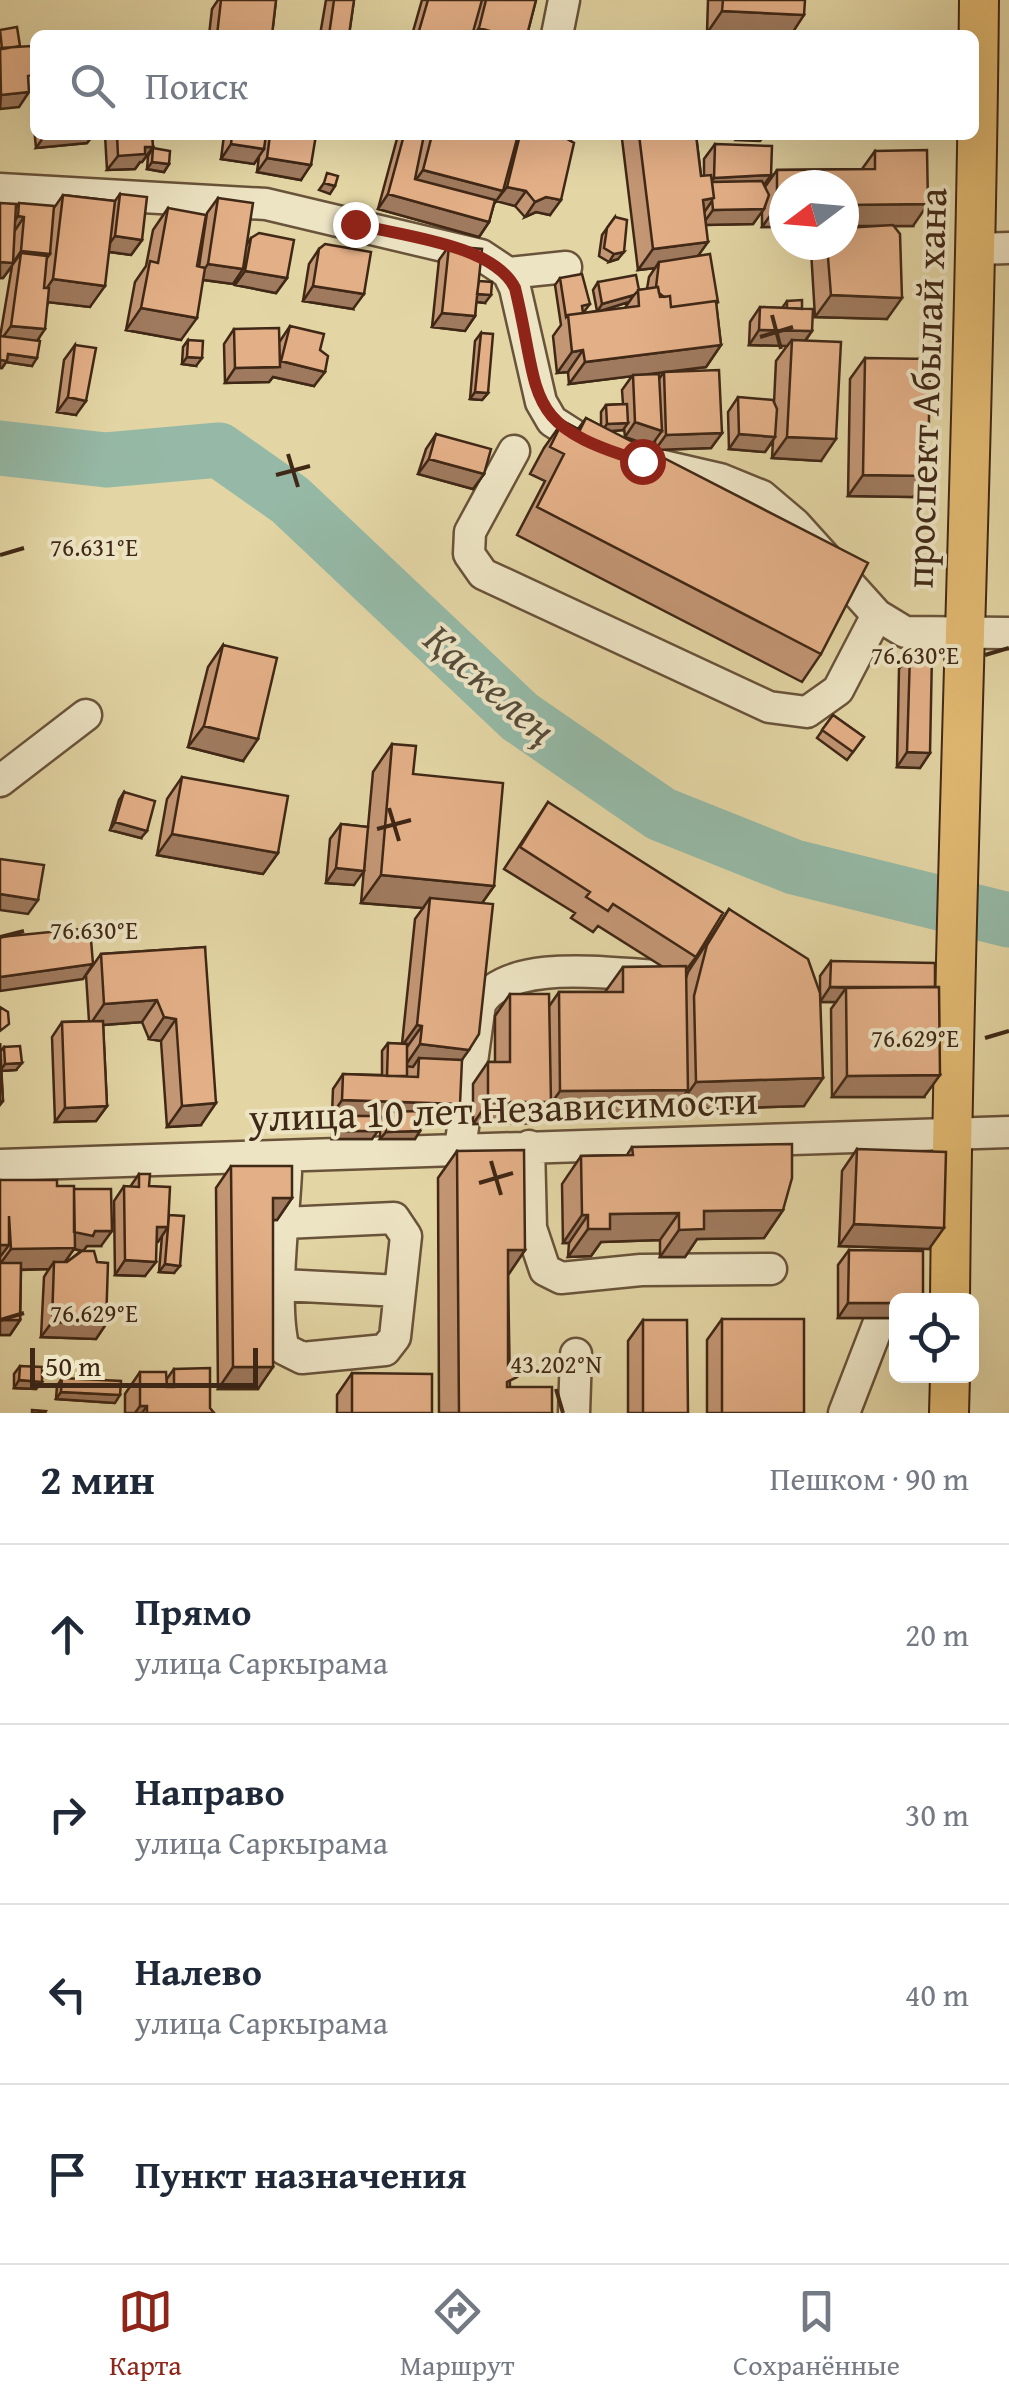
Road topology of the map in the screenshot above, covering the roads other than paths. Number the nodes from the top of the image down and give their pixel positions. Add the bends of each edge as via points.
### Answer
1 (564, 0) edge
2 (979, 0) edge
3 (558, 30) edge
4 (0, 189) edge
5 (993, 249) edge
6 (566, 267) dead end
7 (508, 273) junction
8 (514, 451) dead end
9 (878, 615) junction
10 (1009, 633) edge
11 (962, 634) junction
12 (86, 715) dead end
13 (0, 782) edge
14 (672, 977) edge
15 (1009, 1132) edge
16 (952, 1134) junction
17 (529, 1146) junction
18 (460, 1149) junction
19 (287, 1156) junction
20 (0, 1164) edge
21 (284, 1223) junction
22 (771, 1269) dead end
23 (282, 1284) junction
24 (400, 1291) junction
25 (950, 1293) edge
26 (878, 1325) dead end
27 (576, 1354) dead end
28 (950, 1383) edge
29 (574, 1413) edge
30 (844, 1413) edge
31 (950, 1413) edge

1 - 3 street
2 - 5 main road, проспект Абылай хана
4 - 7 street via 266,204 481,256
5 - 11 main road, проспект Абылай хана
6 - 7 street
7 - 9 street via 540,402 552,421 591,446 762,496
8 - 9 street via 470,532 470,554 482,574 770,707 807,712 838,690
9 - 11 street via 905,632
10 - 11 street
11 - 16 main road, проспект Абылай хана
12 - 13 street
14 - 18 street via 556,973 511,978 489,989 480,1004
15 - 16 street, улица 10 лет Независимости
16 - 17 street, улица 10 лет Независимости
16 - 25 main road
17 - 18 street, улица 10 лет Независимости
17 - 22 street via 531,1228 544,1270 561,1278
18 - 19 street, улица 10 лет Независимости
19 - 20 street, улица 10 лет Независимости
19 - 21 street
21 - 23 street
21 - 24 street via 394,1218 406,1236
23 - 24 street
23 - 24 street via 284,1349 302,1358 385,1350 395,1337
26 - 30 street
27 - 29 street
28 - 31 main road

